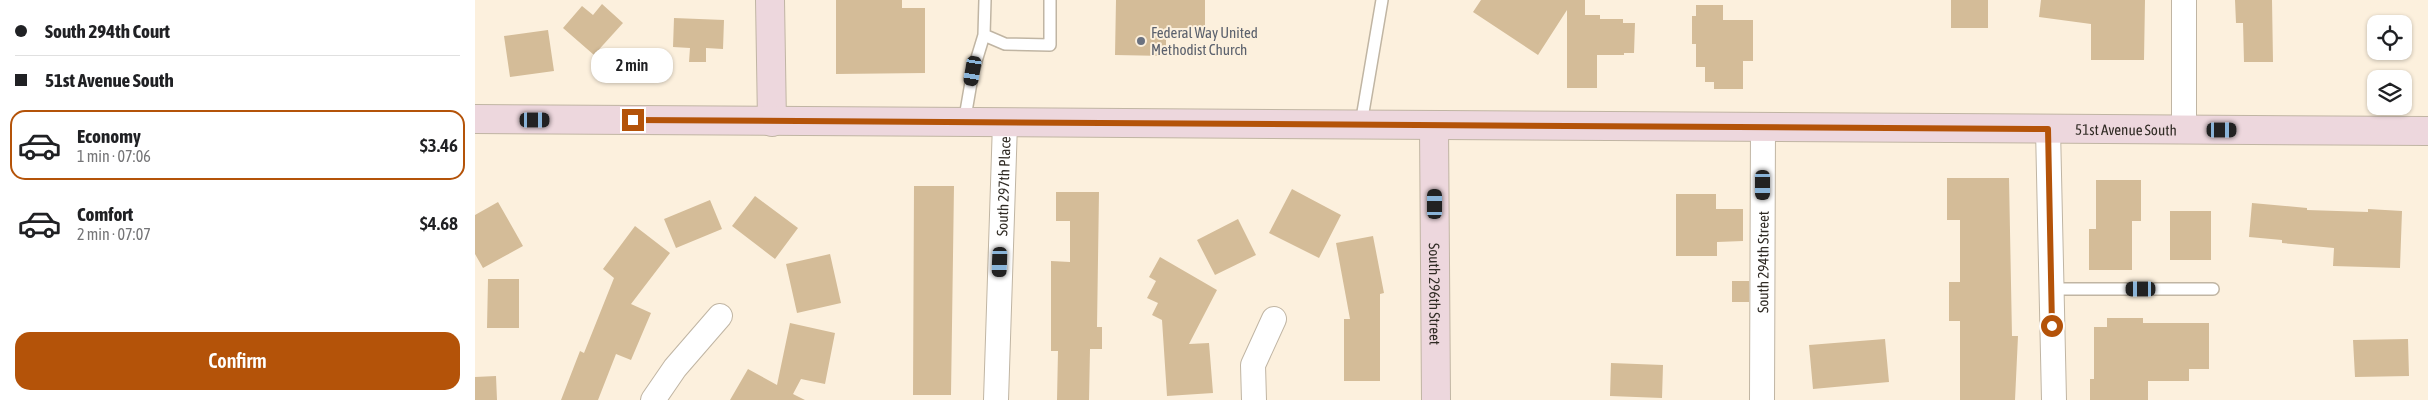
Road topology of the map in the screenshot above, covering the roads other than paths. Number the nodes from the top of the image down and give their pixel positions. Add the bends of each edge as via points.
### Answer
1 (770, 0) edge
2 (985, 0) edge
3 (1050, 0) edge
4 (1382, 0) edge
5 (2184, 0) edge
6 (984, 35) junction
7 (475, 119) edge
8 (772, 122) junction
9 (964, 123) junction
10 (1005, 123) junction
11 (1361, 126) junction
12 (1434, 126) junction
13 (1763, 126) junction
14 (2048, 129) junction
15 (2184, 130) junction
16 (2428, 132) edge
17 (2051, 289) junction
18 (2213, 289) dead end
19 (720, 316) dead end
20 (1274, 318) dead end
21 (653, 400) edge
22 (996, 400) edge
23 (1254, 400) edge
24 (1436, 400) edge
25 (1762, 400) edge
26 (2054, 400) edge

1 - 8 main road
2 - 6 lane
3 - 6 lane via 1050,45 1005,44
4 - 11 lane
5 - 15 street
6 - 9 lane via 973,71
7 - 8 main road, 51st Avenue South
8 - 9 main road, 51st Avenue South
9 - 10 main road, 51st Avenue South
10 - 11 main road, 51st Avenue South
10 - 22 street, South 297th Place
11 - 12 main road, 51st Avenue South
12 - 13 main road, 51st Avenue South
12 - 24 main road, South 296th Street
13 - 14 main road, 51st Avenue South
13 - 25 street, South 294th Street
14 - 15 main road, 51st Avenue South
14 - 17 street
15 - 16 main road, 51st Avenue South
17 - 18 lane
17 - 26 street
19 - 21 street via 675,368
20 - 23 street via 1253,365

